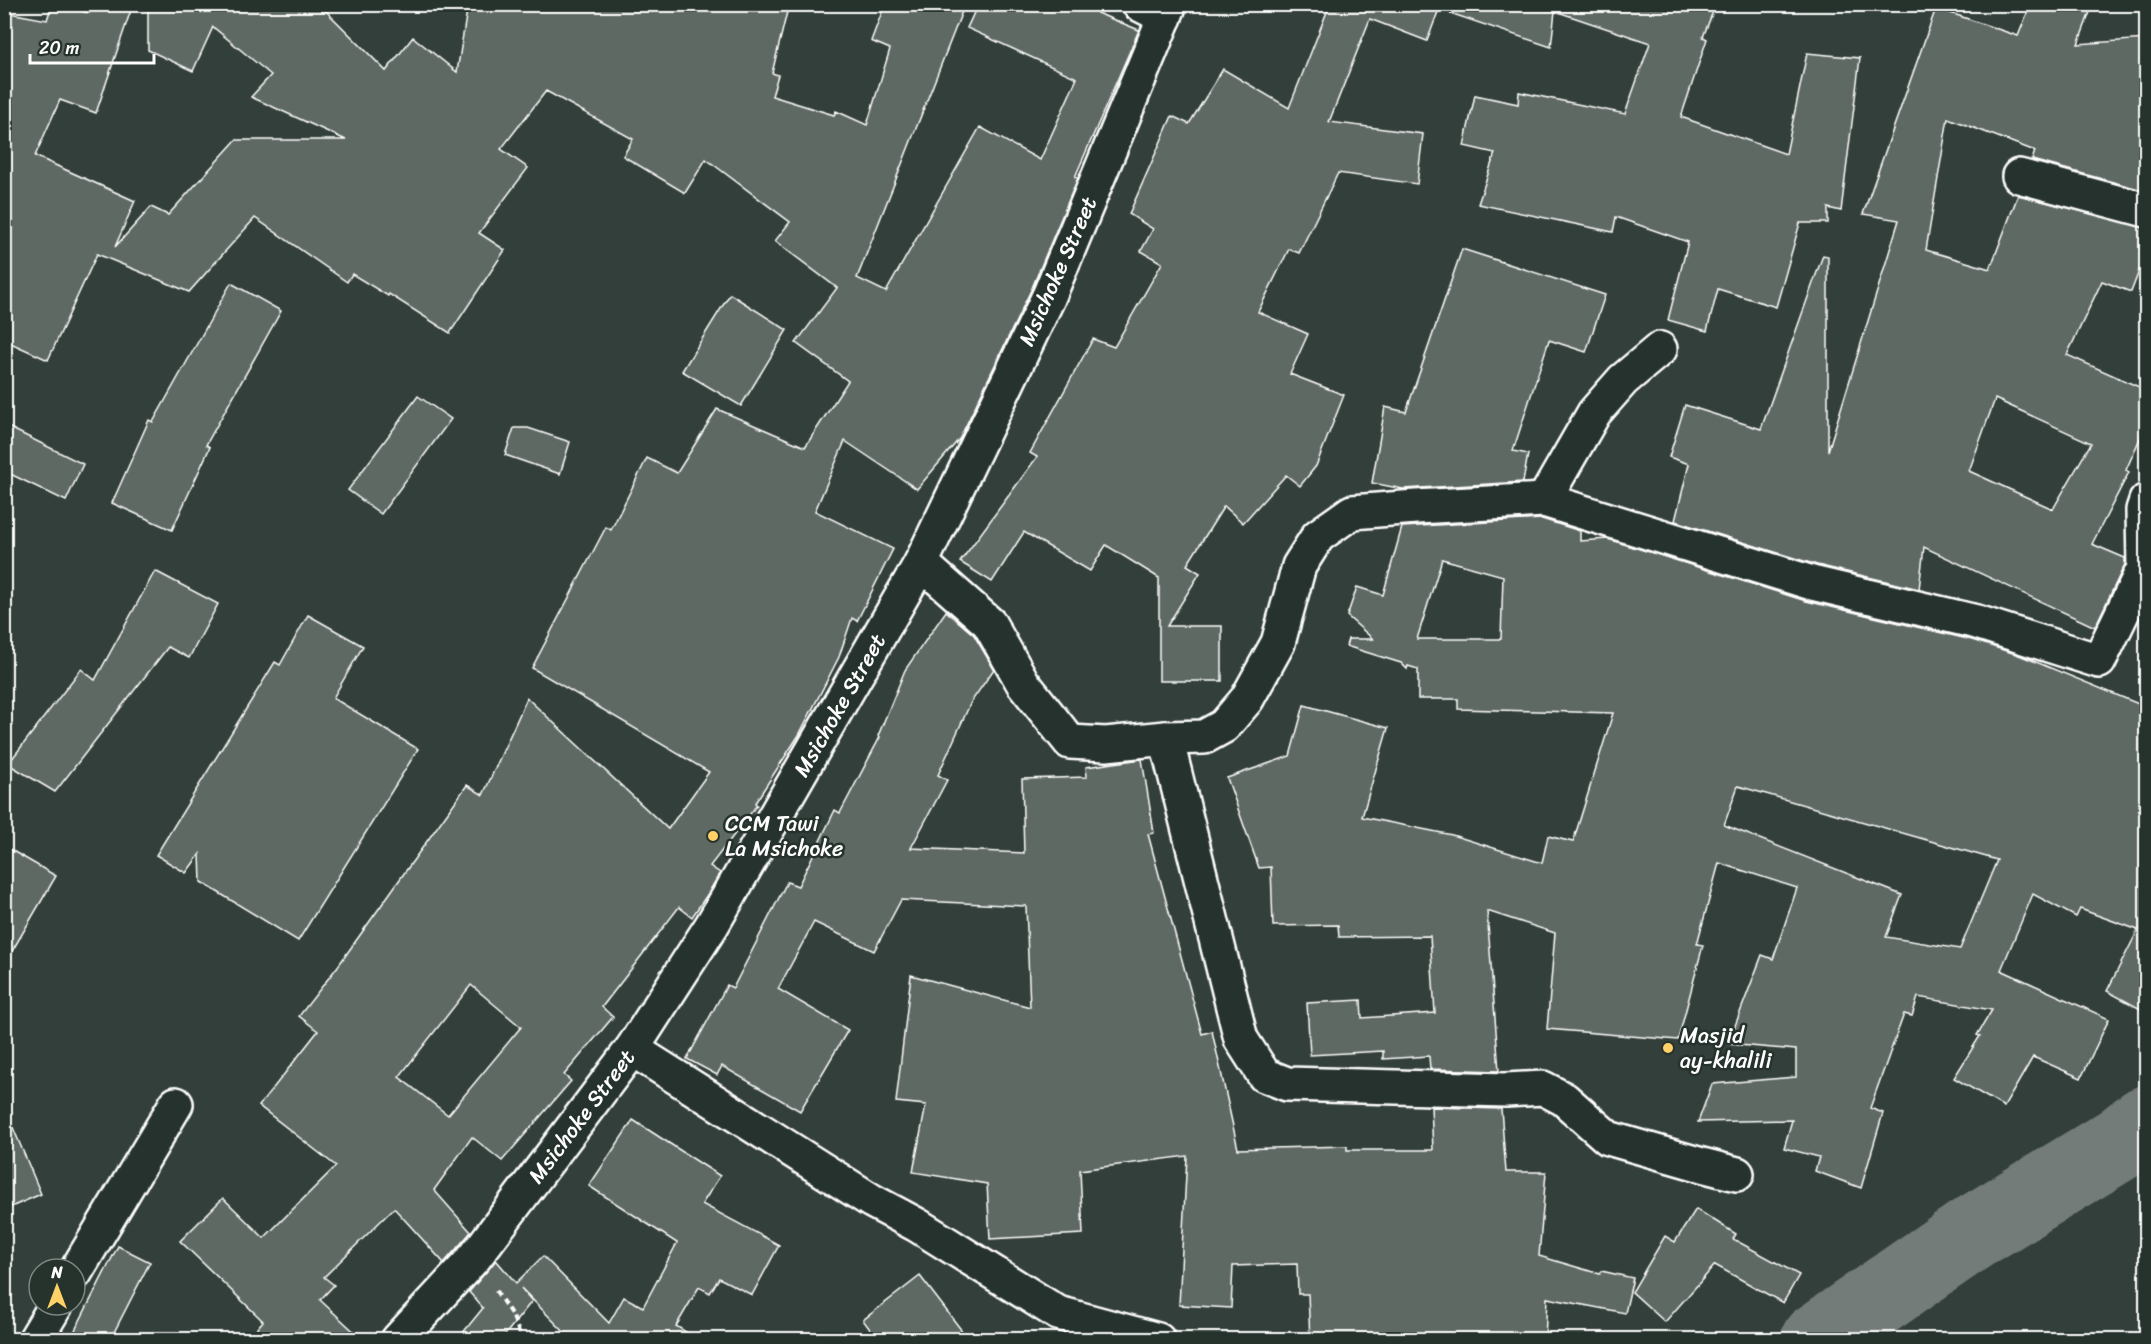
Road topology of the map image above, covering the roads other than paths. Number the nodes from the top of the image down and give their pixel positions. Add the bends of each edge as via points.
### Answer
1 (1158, 9) edge
2 (2019, 176) dead end
3 (2146, 210) edge
4 (1660, 349) dead end
5 (1544, 500) junction
6 (2146, 501) edge
7 (921, 563) junction
8 (1166, 738) junction
9 (632, 1048) junction
10 (176, 1104) dead end
11 (1737, 1174) dead end
12 (85, 1257) edge
13 (49, 1317) edge
14 (35, 1340) edge
15 (398, 1340) edge
16 (1158, 1340) edge

1 - 7 street, Msichoke Street via 1049,296
2 - 3 street
4 - 5 street via 1623,380 1594,413
5 - 6 street via 1812,583 1977,622 2099,661 2144,568
5 - 8 street via 1353,512 1318,536 1299,566 1278,643 1247,699 1224,726 1204,737
7 - 8 street via 989,623 1023,683 1070,742 1106,744
7 - 9 street, Msichoke Street via 712,925
8 - 11 street via 1241,1039 1264,1075 1287,1084 1543,1088 1564,1100 1608,1138
9 - 15 street, Msichoke Street via 475,1257
9 - 16 street via 1058,1313
10 - 12 street
13 - 14 street

